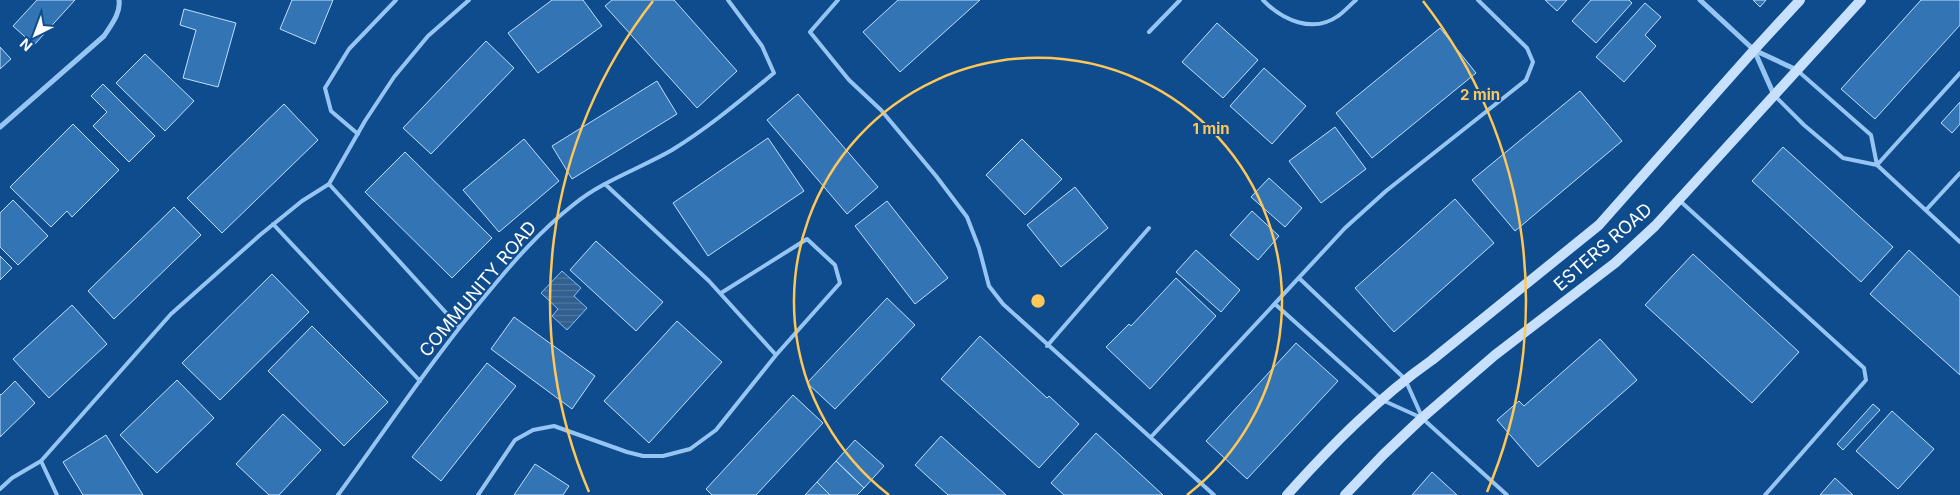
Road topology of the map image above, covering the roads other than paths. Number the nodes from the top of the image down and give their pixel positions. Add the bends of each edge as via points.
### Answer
1 (118, 0) edge
2 (396, 0) edge
3 (469, 0) edge
4 (728, 0) edge
5 (838, 0) edge
6 (1180, 0) edge
7 (1263, 0) edge
8 (1356, 0) edge
9 (1478, 0) edge
10 (1700, 0) edge
11 (1800, 0) edge
12 (1860, 0) edge
13 (1149, 32) dead end
14 (1754, 50) junction
15 (1797, 70) junction
16 (1960, 73) edge
17 (1774, 95) junction
18 (0, 127) edge
19 (358, 134) junction
20 (1877, 165) junction
21 (1960, 173) edge
22 (329, 184) junction
23 (606, 184) junction
24 (1679, 200) junction
25 (1926, 210) junction
26 (273, 224) junction
27 (1149, 228) dead end
28 (1960, 242) edge
29 (1299, 278) junction
30 (721, 294) junction
31 (1275, 304) junction
32 (459, 327) junction
33 (1047, 346) junction
34 (776, 355) junction
35 (1405, 379) junction
36 (420, 381) junction
37 (1382, 400) junction
38 (1422, 418) junction
39 (1151, 437) junction
40 (41, 462) junction
41 (0, 489) edge
42 (57, 495) edge
43 (338, 495) edge
44 (478, 495) edge
45 (1214, 495) edge
46 (1287, 495) edge
47 (1345, 495) edge
48 (1507, 495) edge
49 (1765, 495) edge

1 - 18 street via 115,19 104,36
2 - 19 lane via 349,49 325,88 331,111
3 - 19 lane via 428,36 394,77
4 - 23 lane, COMMUNITY ROAD via 762,46 774,73 710,124 671,150
5 - 33 lane via 810,32 837,66 880,110 967,217 989,286
6 - 13 lane
7 - 8 lane via 1294,22 1313,25 1337,17
9 - 29 lane via 1527,48 1533,62 1526,80 1386,191 1345,228
10 - 14 street
11 - 14 main road, ESTERS ROAD
12 - 15 main road, ESTERS ROAD
14 - 15 street
14 - 17 street
14 - 35 main road, ESTERS ROAD via 1599,225
15 - 17 main road, ESTERS ROAD
15 - 20 lane via 1871,135
16 - 20 lane
17 - 20 lane via 1842,158
17 - 24 main road, ESTERS ROAD
19 - 22 lane
20 - 25 lane
21 - 25 lane
22 - 26 lane
22 - 32 lane
23 - 30 lane
23 - 32 lane, COMMUNITY ROAD via 545,228
24 - 38 main road, ESTERS ROAD via 1615,263 1495,355
24 - 49 lane via 1864,368 1866,380
25 - 28 lane
26 - 36 lane
26 - 40 lane via 171,314
27 - 33 lane
29 - 31 lane
29 - 35 lane
30 - 34 lane
30 - 34 lane via 807,239 835,265 840,283
31 - 37 lane
31 - 39 lane
32 - 36 lane, COMMUNITY ROAD
33 - 39 lane
34 - 44 lane via 716,430 690,449 663,456 643,456 554,426 533,430 515,440
35 - 37 main road, ESTERS ROAD
35 - 38 lane
36 - 43 lane, COMMUNITY ROAD
37 - 38 lane
37 - 46 main road, ESTERS ROAD
38 - 47 main road, ESTERS ROAD
38 - 48 lane
39 - 45 lane
40 - 41 lane via 12,478
40 - 42 lane

